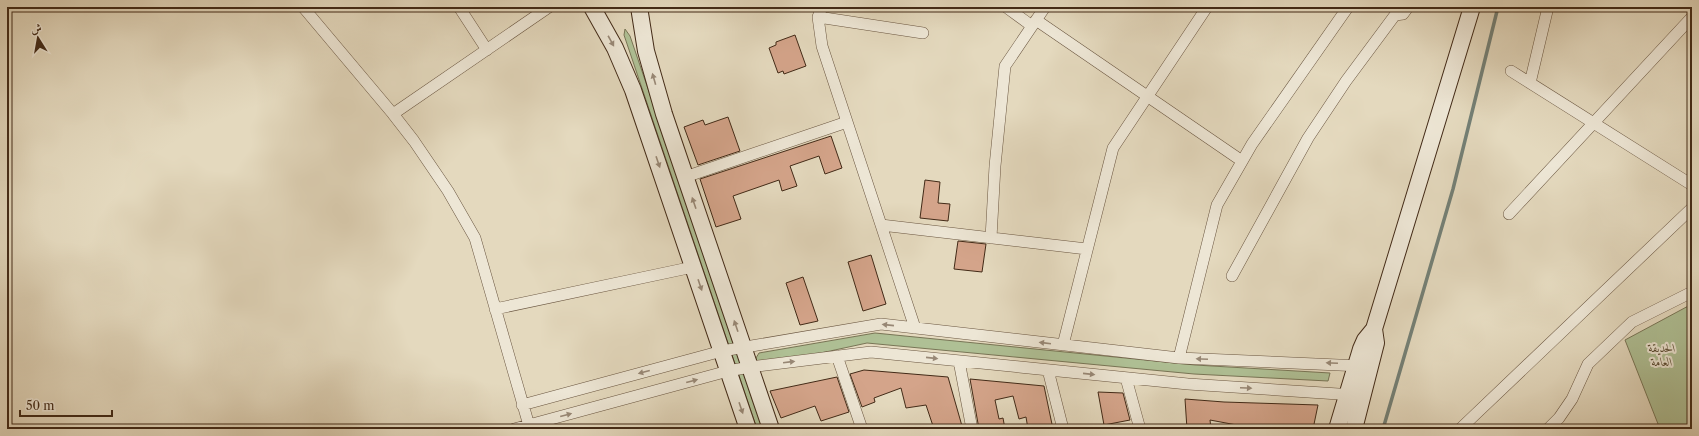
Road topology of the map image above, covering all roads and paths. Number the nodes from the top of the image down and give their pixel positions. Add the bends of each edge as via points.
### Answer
1 (303, 7) edge
2 (459, 7) edge
3 (549, 7) edge
4 (592, 7) edge
5 (638, 7) edge
6 (1006, 7) edge
7 (1046, 7) edge
8 (1207, 7) edge
9 (1348, 7) edge
10 (1408, 7) edge
11 (1472, 7) edge
12 (1548, 7) edge
13 (820, 12) edge
14 (1692, 17) edge
15 (1034, 23) junction
16 (923, 33) dead end
17 (487, 50) junction
18 (1511, 71) dead end
19 (1530, 83) junction
20 (1148, 96) junction
21 (393, 114) junction
22 (847, 122) junction
23 (1593, 123) junction
24 (1242, 161) junction
25 (685, 177) junction
26 (1692, 185) edge
27 (1692, 208) edge
28 (1509, 214) dead end
29 (881, 225) junction
30 (991, 238) junction
31 (1087, 249) junction
32 (694, 267) junction
33 (1232, 276) dead end
34 (1692, 292) edge
35 (495, 309) junction
36 (915, 328) junction
37 (1062, 345) junction
38 (743, 347) junction
39 (722, 351) junction
40 (837, 356) junction
41 (1179, 358) junction
42 (959, 361) junction
43 (1363, 366) junction
44 (750, 367) junction
45 (1048, 370) junction
46 (728, 371) junction
47 (1126, 378) junction
48 (1347, 394) junction
49 (1363, 396) junction
50 (522, 405) junction
51 (529, 427) edge
52 (514, 429) edge
53 (748, 429) edge
54 (771, 429) edge
55 (862, 429) edge
56 (972, 429) edge
57 (1063, 429) edge
58 (1140, 429) edge
59 (1337, 429) edge
60 (1354, 429) edge
61 (1460, 429) edge
62 (1548, 429) edge

1 - 21 street
2 - 17 street
3 - 17 street
4 -> 32 main road via 615,48 633,90
25 -> 5 main road via 646,51
6 - 15 street
7 - 15 street
8 - 20 street
9 - 24 street
10 - 33 street via 1403,14 1395,15 1346,81 1317,126
11 - 43 main road via 1374,329 1365,340
12 - 19 street
13 - 16 street
13 - 22 street via 822,46
14 - 23 street
15 - 20 street
15 - 30 street via 1005,66 994,166
17 - 21 street
18 - 19 street
19 - 23 street
20 - 24 street
20 - 31 street via 1113,148
21 - 35 street via 448,191 475,238
22 - 25 street
22 - 29 street
23 - 26 street
23 - 28 street
24 - 41 street via 1217,206
38 -> 25 main road
27 - 61 street
29 - 30 street
29 - 36 street
30 - 31 street
31 - 37 street
32 - 35 street
32 -> 39 main road
34 - 62 street via 1632,322 1588,364 1572,399
35 - 50 street
37 -> 36 street
36 -> 38 street via 867,325
37 - 41 street
38 - 39 street
38 - 44 main road
39 - 46 main road
39 -> 50 street
40 -> 42 street via 871,352
44 -> 40 street
40 - 55 street
43 -> 41 street
42 - 45 street
42 - 56 street
43 - 48 main road
43 - 49 main road
44 - 46 street
44 - 54 main road
45 -> 47 street
45 - 57 street
51 -> 46 street
46 -> 53 main road
47 -> 48 street
47 - 58 street
48 - 49 street
48 - 59 main road
49 - 60 main road
50 - 51 street
51 - 52 street

